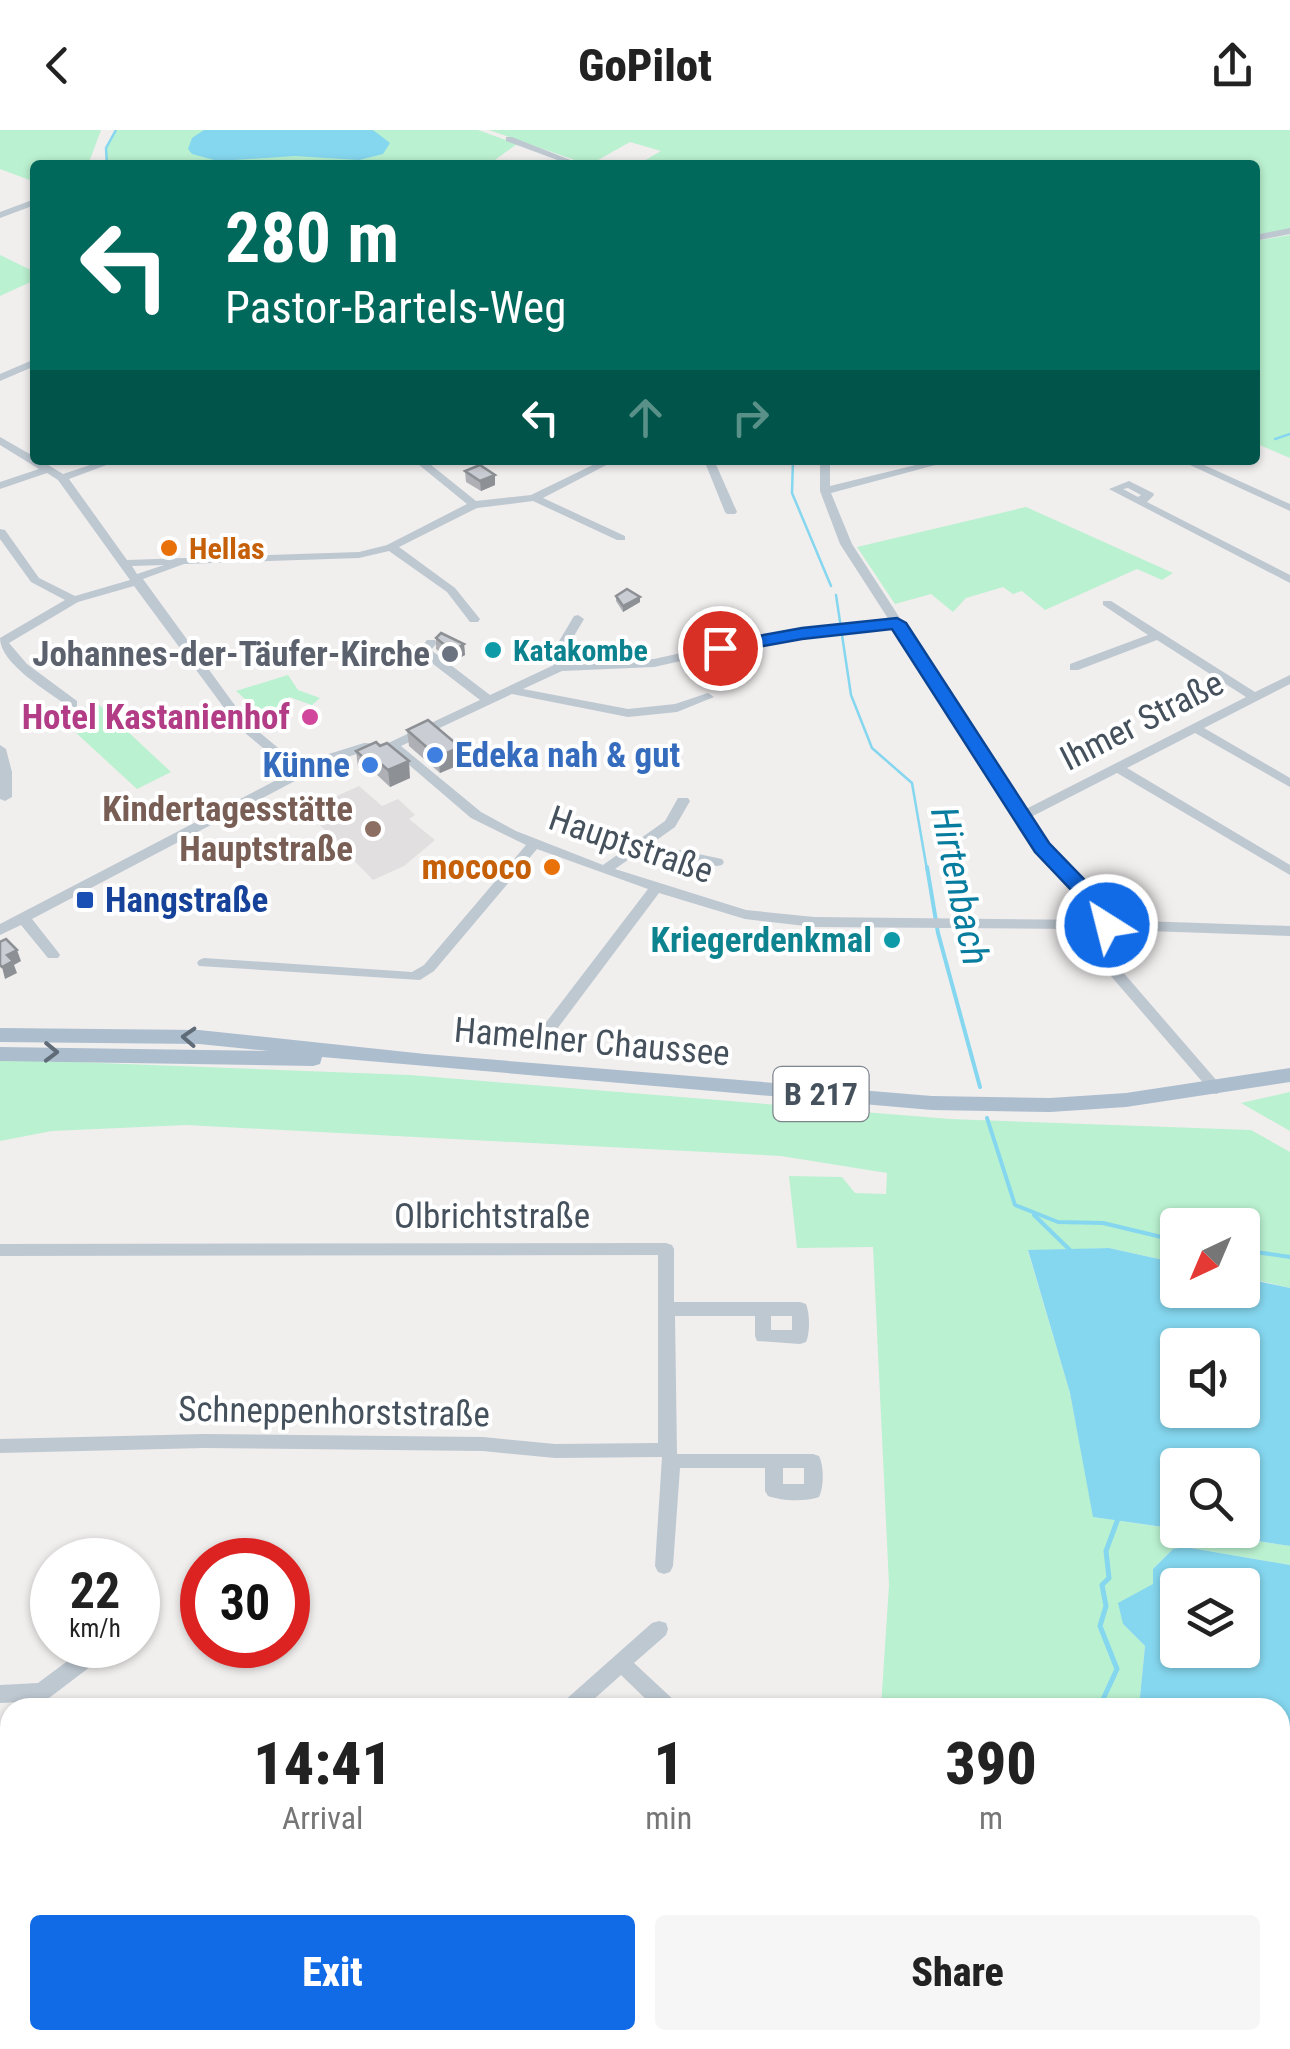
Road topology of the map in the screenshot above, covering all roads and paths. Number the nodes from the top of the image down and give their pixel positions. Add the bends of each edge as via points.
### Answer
1 (508, 139) dead end
2 (565, 160) edge
3 (30, 204) edge
4 (0, 216) edge
5 (1290, 231) edge
6 (1260, 237) edge
7 (30, 364) edge
8 (0, 378) edge
9 (0, 440) edge
10 (30, 458) edge
11 (41, 465) edge
12 (101, 465) edge
13 (424, 465) edge
14 (601, 465) edge
15 (711, 465) edge
16 (825, 465) edge
17 (929, 465) edge
18 (1195, 465) edge
19 (48, 469) junction
20 (62, 478) junction
21 (1, 485) edge
22 (825, 491) junction
23 (534, 498) junction
24 (1139, 502) dead end
25 (474, 505) junction
26 (1290, 508) edge
27 (731, 512) dead end
28 (0, 532) edge
29 (621, 538) dead end
30 (391, 547) junction
31 (190, 561) junction
32 (125, 563) junction
33 (137, 579) junction
34 (1290, 580) edge
35 (74, 600) junction
36 (1107, 603) dead end
37 (474, 619) dead end
38 (578, 619) dead end
39 (897, 623) junction
40 (1158, 635) junction
41 (431, 644) dead end
42 (560, 667) junction
43 (1074, 667) dead end
44 (1290, 679) edge
45 (511, 690) junction
46 (1255, 696) junction
47 (708, 697) dead end
48 (488, 700) junction
49 (73, 704) dead end
50 (1195, 728) junction
51 (391, 746) junction
52 (0, 749) edge
53 (1117, 768) junction
54 (300, 772) junction
55 (1290, 783) edge
56 (5, 797) dead end
57 (682, 801) dead end
58 (1021, 817) junction
59 (535, 843) junction
60 (638, 846) junction
61 (717, 862) dead end
62 (605, 870) junction
63 (1290, 871) edge
64 (656, 888) junction
65 (23, 918) junction
66 (1081, 924) junction
67 (1107, 925) junction
68 (0, 930) edge
69 (1290, 931) edge
70 (53, 956) dead end
71 (204, 963) dead end
72 (548, 1029) dead end
73 (0, 1035) edge
74 (0, 1054) edge
75 (425, 1061) junction
76 (1290, 1075) edge
77 (1217, 1089) junction
78 (0, 1250) edge
79 (666, 1309) junction
80 (763, 1309) dead end
81 (0, 1446) edge
82 (669, 1455) junction
83 (774, 1461) dead end
84 (664, 1566) dead end
85 (659, 1629) dead end
86 (621, 1662) junction
87 (74, 1668) edge
88 (0, 1694) edge
89 (581, 1698) edge
90 (659, 1698) edge

1 - 2 street
3 - 4 street
5 - 6 street
7 - 8 street
9 - 10 street
11 - 19 street
12 - 20 street
13 - 25 street
14 - 23 street
15 - 27 street
16 - 22 street
17 - 22 street
18 - 26 street
19 - 20 street
19 - 21 street
20 - 32 street
22 - 39 street via 842,537
23 - 25 street
23 - 29 street
24 - 34 street
25 - 30 street
28 - 35 street via 35,580
30 - 31 street via 326,558
30 - 37 street via 452,590
31 - 32 street
31 - 33 street
32 - 33 street
33 - 35 street
33 - 54 street via 244,724
35 - 49 street via 2,642 23,668
36 - 40 street
38 - 42 street via 558,653
39 - 42 street via 654,662
39 - 58 street
40 - 43 street
40 - 46 street
41 - 48 street via 424,651
42 - 45 street
44 - 46 street, Ihmer Straße
45 - 47 street via 640,714
45 - 48 street
46 - 50 street, Ihmer Straße
48 - 51 street
50 - 53 street, Ihmer Straße
50 - 55 street
51 - 54 street via 353,750
51 - 59 street, Hauptstraße via 476,814
52 - 56 street
53 - 58 street, Ihmer Straße
53 - 63 street
54 - 65 street
57 - 60 street via 670,824
58 - 67 street via 1101,909
59 - 62 street, Hauptstraße
59 - 71 street via 430,968 415,977
60 - 61 street
60 - 62 street
62 - 64 street, Hauptstraße
64 - 66 street, Hauptstraße via 746,914 814,922
64 - 72 street
65 - 68 street
65 - 70 street
66 - 67 street, Hauptstraße
66 - 77 street via 1083,935
67 - 69 street, Hauptstraße
75 -> 73 main road, Hamelner Chaussee / B 217 via 199,1037
74 -> 75 main road, Hamelner Chaussee / B 217
75 - 77 main road, Hamelner Chaussee / B 217 via 932,1104 1050,1105
76 - 77 main road, Hamelner Chaussee / B 217
78 - 79 street, Olbrichtstraße via 666,1249
79 - 80 street
79 - 82 street, Olbrichtstraße
81 - 82 street, Schneppenhorststraße via 482,1444
82 - 83 street, Schneppenhorststraße
82 - 84 street, Olbrichtstraße
85 - 86 street
86 - 89 street
86 - 90 street
87 - 88 street via 42,1692

